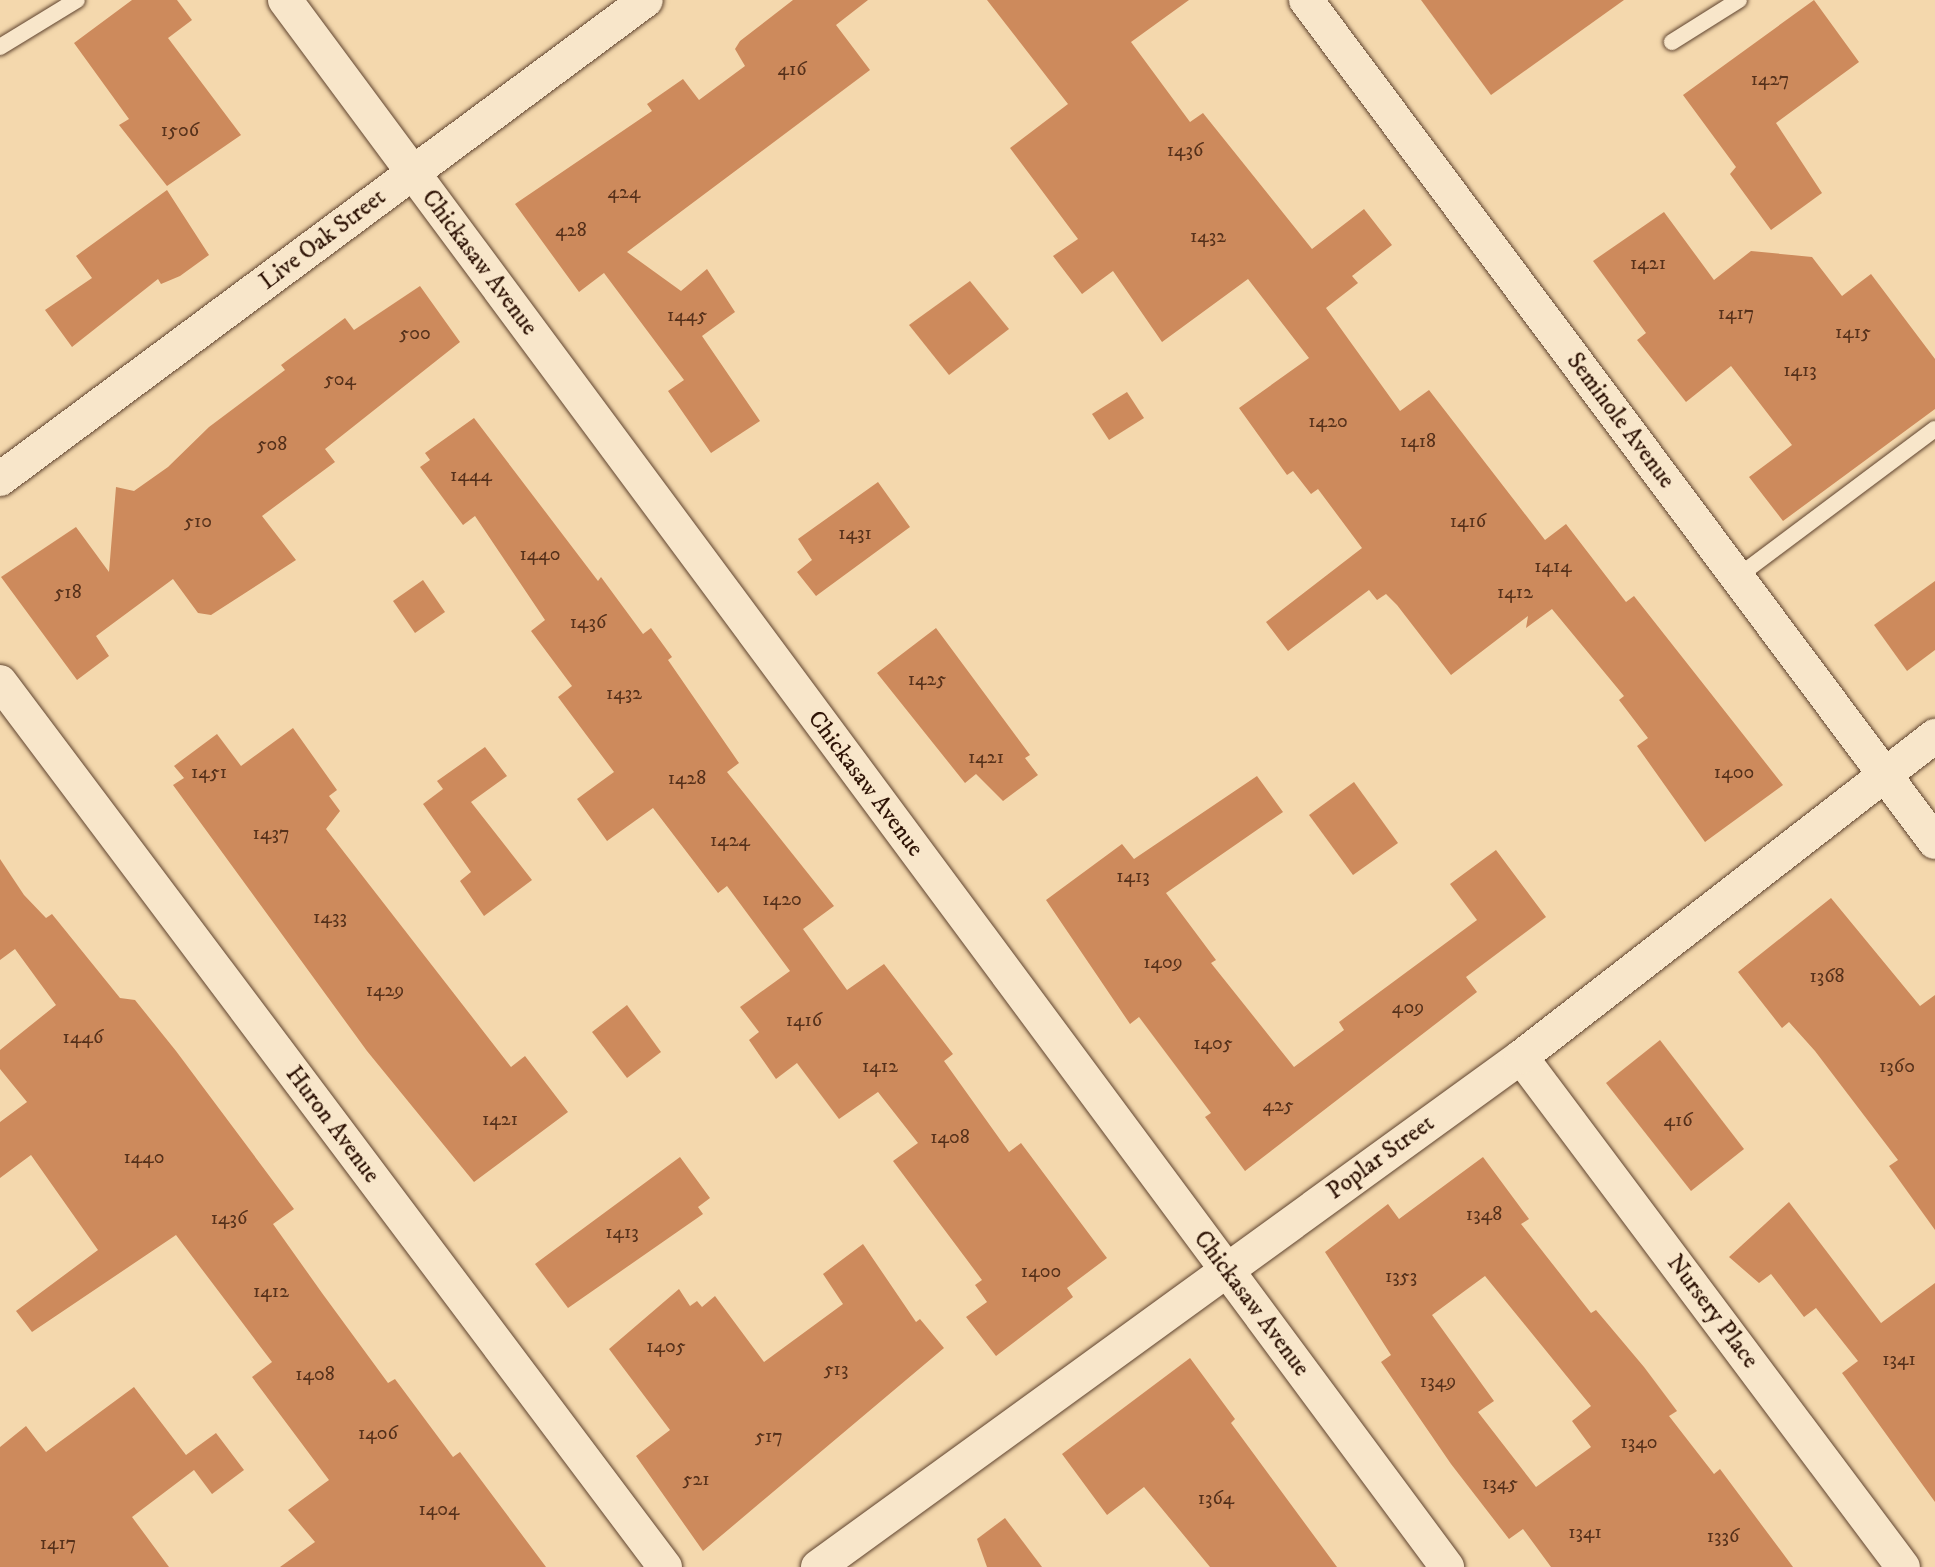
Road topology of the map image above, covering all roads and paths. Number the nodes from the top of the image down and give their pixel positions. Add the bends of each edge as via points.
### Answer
1 (77, 0) edge
2 (285, 0) edge
3 (646, 0) edge
4 (1306, 0) edge
5 (1739, 0) edge
6 (1672, 42) dead end
7 (0, 47) edge
8 (413, 173) junction
9 (1935, 429) edge
10 (0, 479) edge
11 (1737, 577) junction
12 (0, 682) edge
13 (1935, 736) edge
14 (1885, 775) junction
15 (1935, 842) edge
16 (1521, 1057) junction
17 (1226, 1271) junction
18 (665, 1567) edge
19 (818, 1567) edge
20 (1447, 1567) edge
21 (1903, 1567) edge

1 - 7 lane
2 - 8 street, Chickasaw Avenue
3 - 8 street, Live Oak Street
4 - 11 street, Seminole Avenue
5 - 6 lane
8 - 10 street, Live Oak Street
8 - 17 street, Chickasaw Avenue
9 - 11 lane
11 - 14 street, Seminole Avenue
12 - 18 street, Huron Avenue
13 - 14 street, Poplar Street
14 - 15 street, Seminole Avenue
14 - 16 street, Poplar Street
16 - 17 street, Poplar Street
16 - 21 street, Nursery Place
17 - 19 street, Poplar Street
17 - 20 street, Chickasaw Avenue

